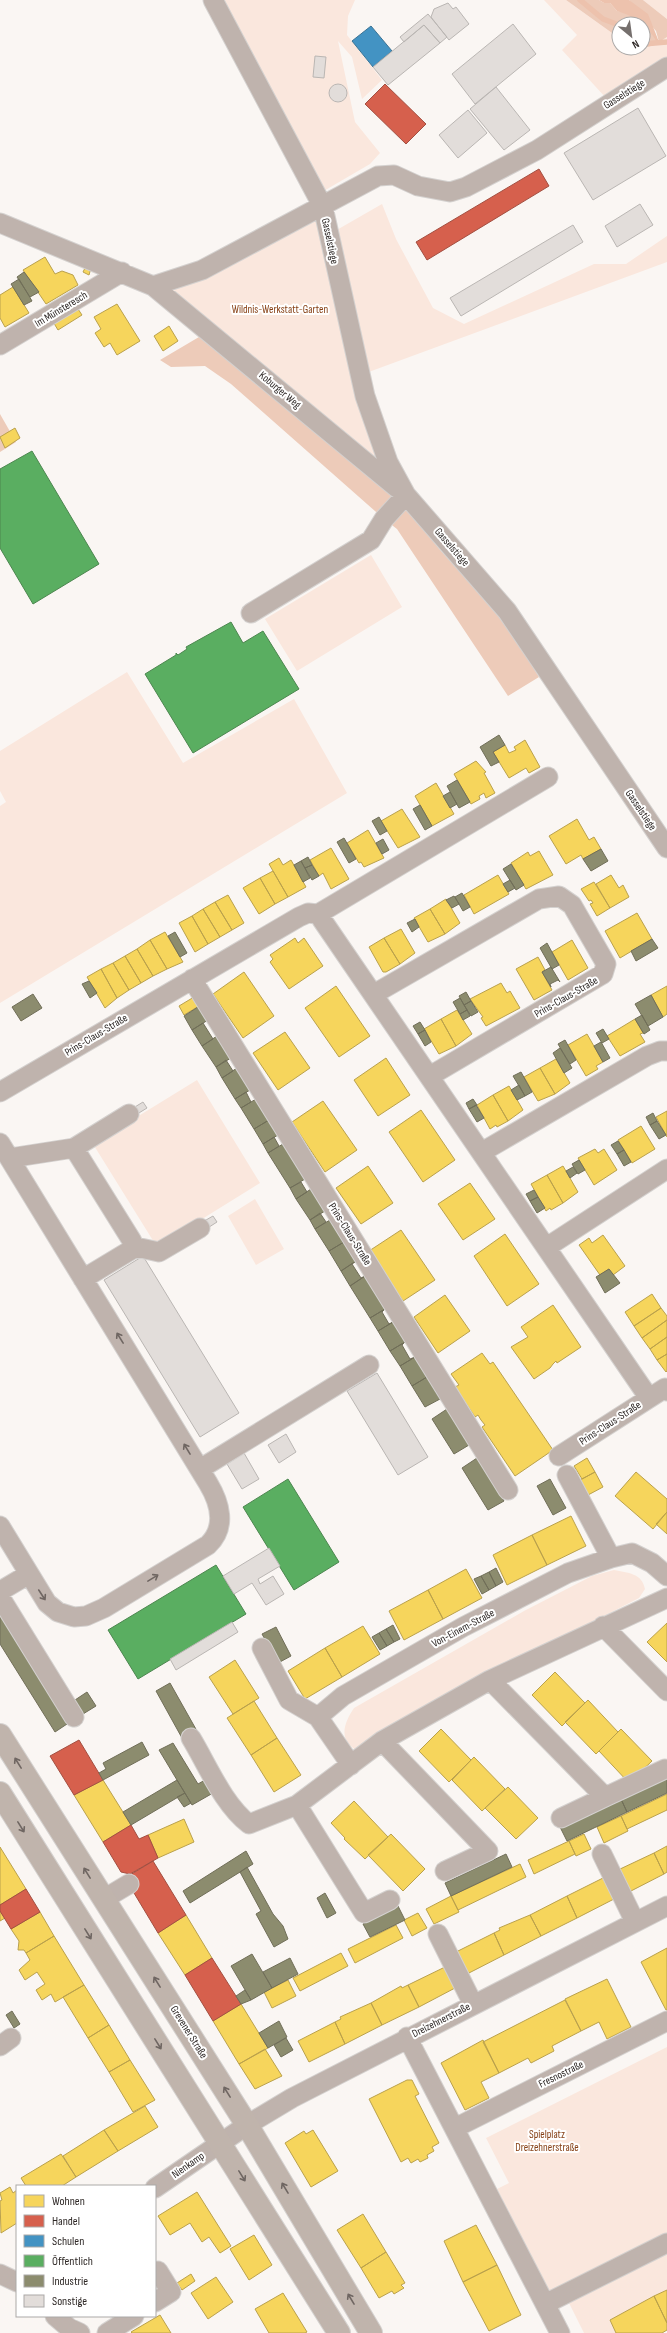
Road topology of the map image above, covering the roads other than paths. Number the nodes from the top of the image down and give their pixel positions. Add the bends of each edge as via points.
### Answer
1 (213, 0) edge
2 (667, 68) edge
3 (323, 207) junction
4 (0, 222) edge
5 (122, 272) junction
6 (153, 286) junction
7 (0, 345) edge
8 (406, 495) junction
9 (251, 613) dead end
10 (548, 777) dead end
11 (667, 848) edge
12 (318, 914) junction
13 (192, 979) junction
14 (374, 994) junction
15 (667, 1051) edge
16 (430, 1076) junction
17 (0, 1092) edge
18 (129, 1114) dead end
19 (74, 1148) junction
20 (5, 1151) edge
21 (482, 1152) junction
22 (667, 1169) edge
23 (194, 1229) dead end
24 (132, 1241) dead end
25 (547, 1248) junction
26 (83, 1279) junction
27 (369, 1365) dead end
28 (667, 1391) edge
29 (649, 1398) junction
30 (559, 1456) dead end
31 (200, 1469) junction
32 (567, 1475) dead end
33 (508, 1490) dead end
34 (0, 1526) edge
35 (611, 1558) junction
36 (29, 1574) junction
37 (667, 1576) edge
38 (667, 1598) edge
39 (603, 1626) junction
40 (262, 1648) dead end
41 (490, 1680) junction
42 (667, 1691) edge
43 (74, 1717) dead end
44 (318, 1717) junction
45 (0, 1735) edge
46 (191, 1738) dead end
47 (382, 1741) junction
48 (351, 1765) junction
49 (664, 1769) dead end
50 (0, 1794) edge
51 (605, 1797) junction
52 (297, 1805) junction
53 (561, 1818) dead end
54 (602, 1854) dead end
55 (445, 1871) dead end
56 (129, 1884) dead end
57 (104, 1900) junction
58 (390, 1900) dead end
59 (667, 1906) edge
60 (635, 1922) junction
61 (438, 1934) dead end
62 (473, 2004) junction
63 (667, 2021) edge
64 (408, 2037) junction
65 (247, 2125) junction
66 (455, 2128) junction
67 (220, 2143) junction
68 (156, 2187) edge
69 (667, 2243) edge
70 (16, 2266) edge
71 (0, 2270) edge
72 (158, 2271) dead end
73 (0, 2274) edge
74 (16, 2282) edge
75 (156, 2301) edge
76 (545, 2304) junction
77 (56, 2317) edge
78 (74, 2317) edge
79 (132, 2317) edge
80 (80, 2333) edge
81 (86, 2333) edge
82 (107, 2333) edge
83 (339, 2333) edge
84 (371, 2333) edge
85 (560, 2333) edge

1 - 3 street, Gasselstiege
2 - 3 street, Gasselstiege via 536,150 466,187 450,192 418,186 394,175 378,176
3 - 6 street via 202,270
3 - 8 street, Gasselstiege via 365,396 388,462
4 - 5 street, Koburger Weg
5 - 6 street, Koburger Weg
5 - 7 street, Im Münsteresch
6 - 8 street, Koburger Weg
8 - 9 street via 384,519 371,540
8 - 11 street, Gasselstiege via 507,611
10 - 12 street, Prins-Claus-Straße
12 - 13 street, Prins-Claus-Straße via 308,913 298,917
12 - 14 street, Prins-Claus-Straße
13 - 17 street, Prins-Claus-Straße
13 - 33 street, Prins-Claus-Straße
14 - 16 street, Prins-Claus-Straße
14 - 16 street, Prins-Claus-Straße via 539,899 559,896 572,905 606,964 603,974
15 - 21 street via 647,1056
16 - 21 street, Prins-Claus-Straße
18 - 19 street via 109,1130
19 - 20 street
19 - 24 street
20 - 26 street
21 - 25 street, Prins-Claus-Straße
22 - 25 street
23 - 26 street via 159,1252 136,1247
25 - 29 street, Prins-Claus-Straße
31 -> 26 street
27 - 31 street
28 - 29 street via 665,1388
29 - 30 street, Prins-Claus-Straße
36 -> 31 street via 52,1608 63,1615 80,1617 104,1608 205,1547 216,1535 220,1514 215,1496
32 - 35 street
34 - 36 street
35 - 37 street, Von-Einem-Straße via 632,1553 652,1563
35 - 44 street, Von-Einem-Straße via 568,1573 462,1627 343,1696
36 - 43 street via 2,1590 0,1597
38 - 39 street
39 - 41 street
39 - 42 street
40 - 44 street via 289,1700
41 - 47 street
41 - 51 street
44 - 48 street
57 -> 45 main road, Grevener Straße
46 - 52 street via 226,1798 249,1824
47 - 48 street
47 - 55 street via 488,1851
48 - 52 street
49 - 51 street
50 -> 67 main road
51 - 53 street
52 - 58 street via 364,1914
54 - 60 street
56 - 57 street
65 -> 57 main road, Grevener Straße
59 - 60 street, Dreizehnerstraße
60 - 62 street, Dreizehnerstraße
61 - 62 street
62 - 64 street, Dreizehnerstraße
63 - 66 street, Fresnostraße
64 - 65 street, Dreizehnerstraße via 292,2098
64 - 66 street
65 - 67 street, Dreizehnerstraße
84 -> 65 main road, Grevener Straße
66 - 76 street
67 - 68 street, Nienkamp
67 -> 83 main road
69 - 76 street
70 - 71 street
72 - 75 street via 171,2292
73 - 74 street
76 - 85 street
77 - 80 street
78 - 81 street
79 - 82 street

